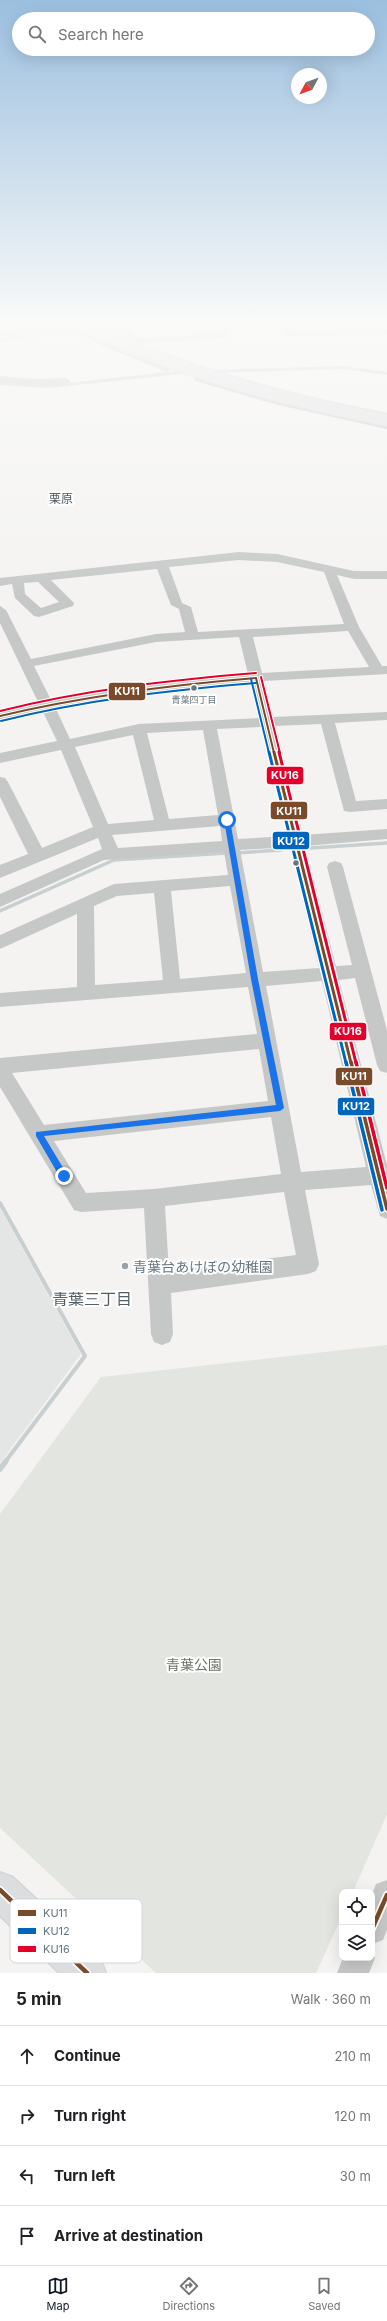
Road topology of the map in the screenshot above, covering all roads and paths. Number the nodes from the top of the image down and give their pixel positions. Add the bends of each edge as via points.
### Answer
1 (333, 414) edge
2 (359, 414) edge
3 (387, 420) edge
4 (387, 426) edge
5 (162, 565) junction
6 (329, 570) junction
7 (387, 575) edge
8 (41, 578) junction
9 (18, 580) junction
10 (0, 582) edge
11 (0, 610) edge
12 (352, 627) junction
13 (245, 633) junction
14 (193, 636) junction
15 (26, 664) junction
16 (382, 670) edge
17 (256, 678) junction
18 (45, 704) junction
19 (0, 716) edge
20 (387, 716) edge
21 (327, 719) junction
22 (267, 722) junction
23 (209, 725) junction
24 (139, 730) junction
25 (65, 744) junction
26 (0, 758) edge
27 (0, 782) edge
28 (387, 804) edge
29 (227, 820) junction
30 (163, 825) junction
31 (102, 830) junction
32 (387, 834) edge
33 (296, 841) junction
34 (232, 846) junction
35 (112, 854) junction
36 (37, 855) junction
37 (335, 868) dead end
38 (0, 872) edge
39 (237, 880) junction
40 (162, 886) junction
41 (0, 901) edge
42 (86, 903) junction
43 (0, 942) edge
44 (362, 971) junction
45 (329, 974) junction
46 (255, 979) junction
47 (172, 986) junction
48 (86, 993) junction
49 (0, 1000) edge
50 (267, 1041) junction
51 (387, 1065) edge
52 (0, 1066) edge
53 (0, 1070) edge
54 (280, 1108) junction
55 (38, 1134) junction
56 (383, 1174) edge
57 (293, 1182) junction
58 (154, 1198) junction
59 (387, 1209) edge
60 (159, 1284) junction
61 (162, 1334) dead end
62 (0, 1890) edge
63 (387, 1895) edge
64 (10, 1900) edge
65 (374, 1925) edge
66 (358, 1961) edge
67 (77, 1963) edge
68 (87, 1973) edge
69 (353, 1973) edge

1 - 4 street
2 - 3 main road, bridge
5 - 6 street via 239,556 278,558
5 - 8 street
5 - 14 street via 177,605 185,608
6 - 7 street via 354,575
6 - 12 street
8 - 9 street
8 - 9 street via 68,603 38,613 19,596
9 - 10 street
11 - 15 street
12 - 13 street
12 - 16 street
13 - 14 street
13 - 17 street
14 - 15 street via 156,638
15 - 18 street
16 - 17 street
17 - 18 street via 131,689
17 - 22 street
18 - 19 street
18 - 25 street
20 - 21 street
21 - 22 street
21 - 28 street via 350,806
22 - 23 street
22 - 33 street
23 - 24 street
23 - 29 street
24 - 25 street
24 - 30 street
25 - 26 street
25 - 31 street
27 - 36 street
29 - 30 street
29 - 34 street
30 - 31 street
31 - 35 street
31 - 36 street
32 - 33 street
33 - 34 street
33 - 45 street
34 - 35 street
34 - 39 street
35 - 41 street via 101,855
36 - 38 street
37 - 44 street
39 - 40 street
39 - 46 street
40 - 42 street via 114,890
40 - 47 street
42 - 43 street
42 - 48 street
44 - 45 street
44 - 51 street
45 - 46 street
45 - 56 street
46 - 47 street
46 - 50 street
47 - 48 street
48 - 49 street
50 - 52 street
50 - 54 street
53 - 55 street
54 - 55 street
54 - 57 street
55 - 58 street via 81,1203
56 - 57 street
56 - 59 street
57 - 58 street
57 - 60 street via 308,1264
58 - 60 street
60 - 61 street
62 - 64 main road
63 - 65 street
66 - 69 street
67 - 68 main road

